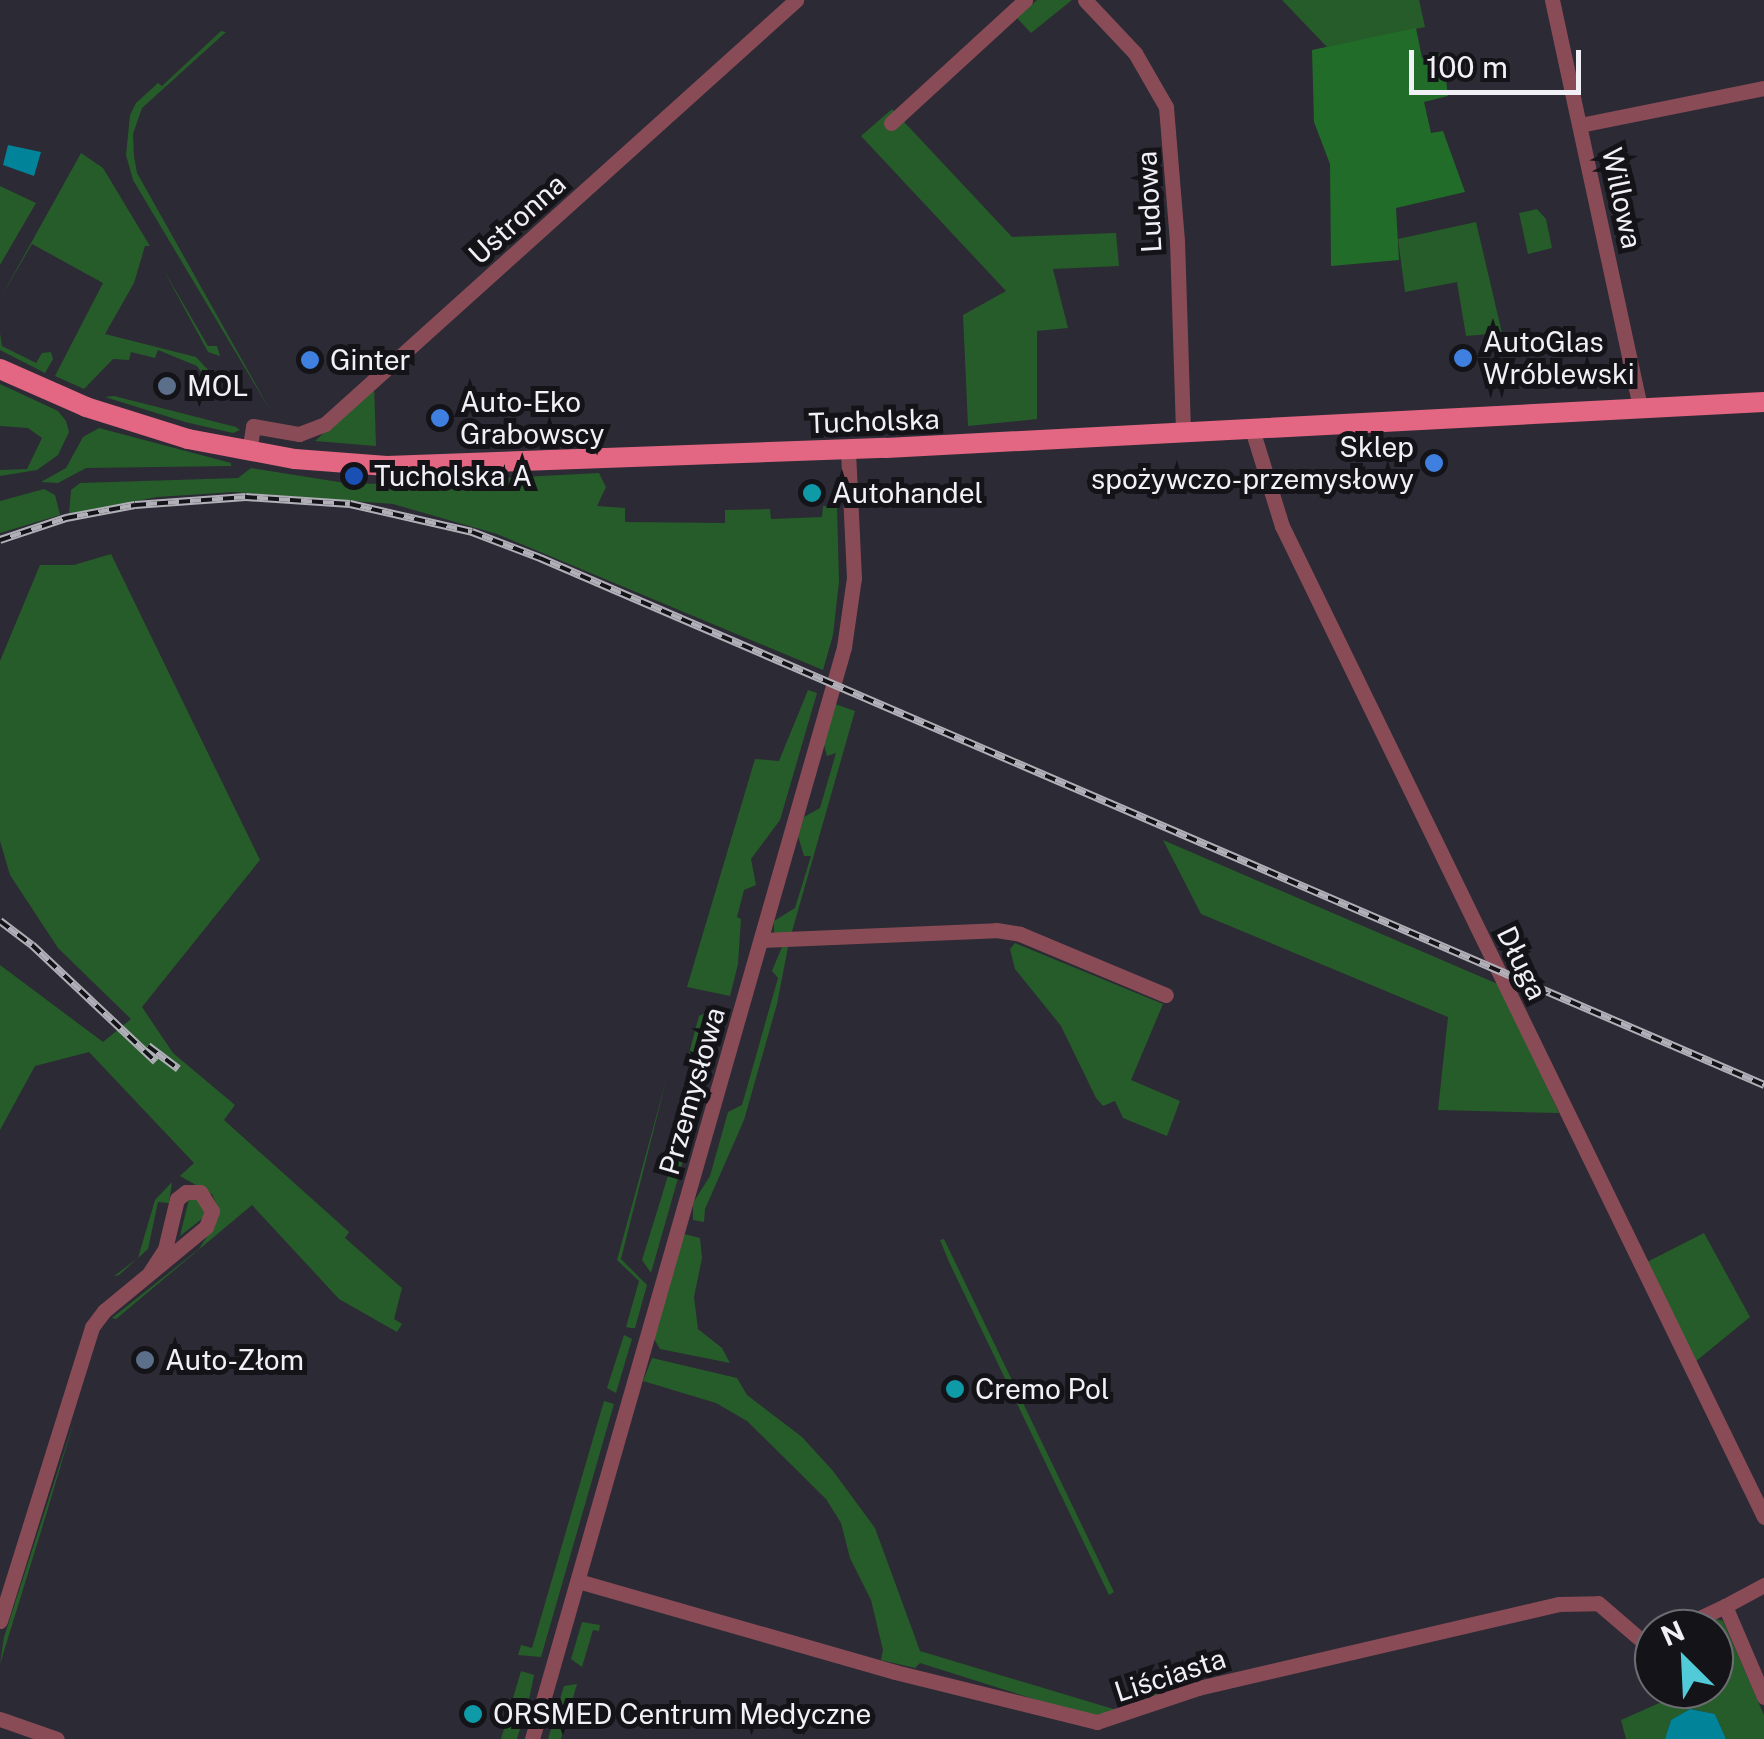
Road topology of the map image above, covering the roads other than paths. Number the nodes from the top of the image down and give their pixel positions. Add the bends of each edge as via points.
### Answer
1 (796, 0) edge
2 (1026, 0) edge
3 (1085, 0) edge
4 (1552, 0) edge
5 (1764, 88) edge
6 (891, 123) dead end
7 (1580, 124) junction
8 (0, 369) edge
9 (1764, 402) edge
10 (1640, 407) junction
11 (1252, 426) junction
12 (1183, 430) junction
13 (848, 450) junction
14 (249, 452) junction
15 (761, 940) junction
16 (1166, 995) dead end
17 (150, 1272) junction
18 (1764, 1517) edge
19 (578, 1581) junction
20 (1764, 1586) edge
21 (1725, 1606) junction
22 (1719, 1609) edge
23 (0, 1621) edge
24 (1634, 1635) edge
25 (1764, 1697) edge
26 (0, 1719) edge
27 (56, 1739) edge
28 (532, 1739) edge

1 - 14 street, Ustronna via 324,424 299,434 253,426
2 - 6 street
3 - 12 street, Ludowa via 1135,54 1166,108
4 - 7 street, Willowa
5 - 7 street
7 - 10 street, Willowa
8 - 14 main road, Tucholska via 133,424
9 - 10 main road, Tucholska
10 - 11 main road, Tucholska
11 - 12 main road, Tucholska
11 - 18 street, Długa via 1282,526
12 - 13 main road, Tucholska
13 - 14 main road, Tucholska via 387,466
13 - 15 street, Przemysłowa via 850,615
15 - 16 street via 996,930
15 - 19 street, Przemysłowa
17 - 17 street via 210,1221 212,1208 200,1192 178,1199 165,1249
17 - 23 street via 92,1327
19 - 24 street, Liściasta via 1097,1722 1198,1688 1559,1604 1598,1603
19 - 28 street, Przemysłowa
20 - 21 street
21 - 22 street
21 - 25 street
26 - 27 street

